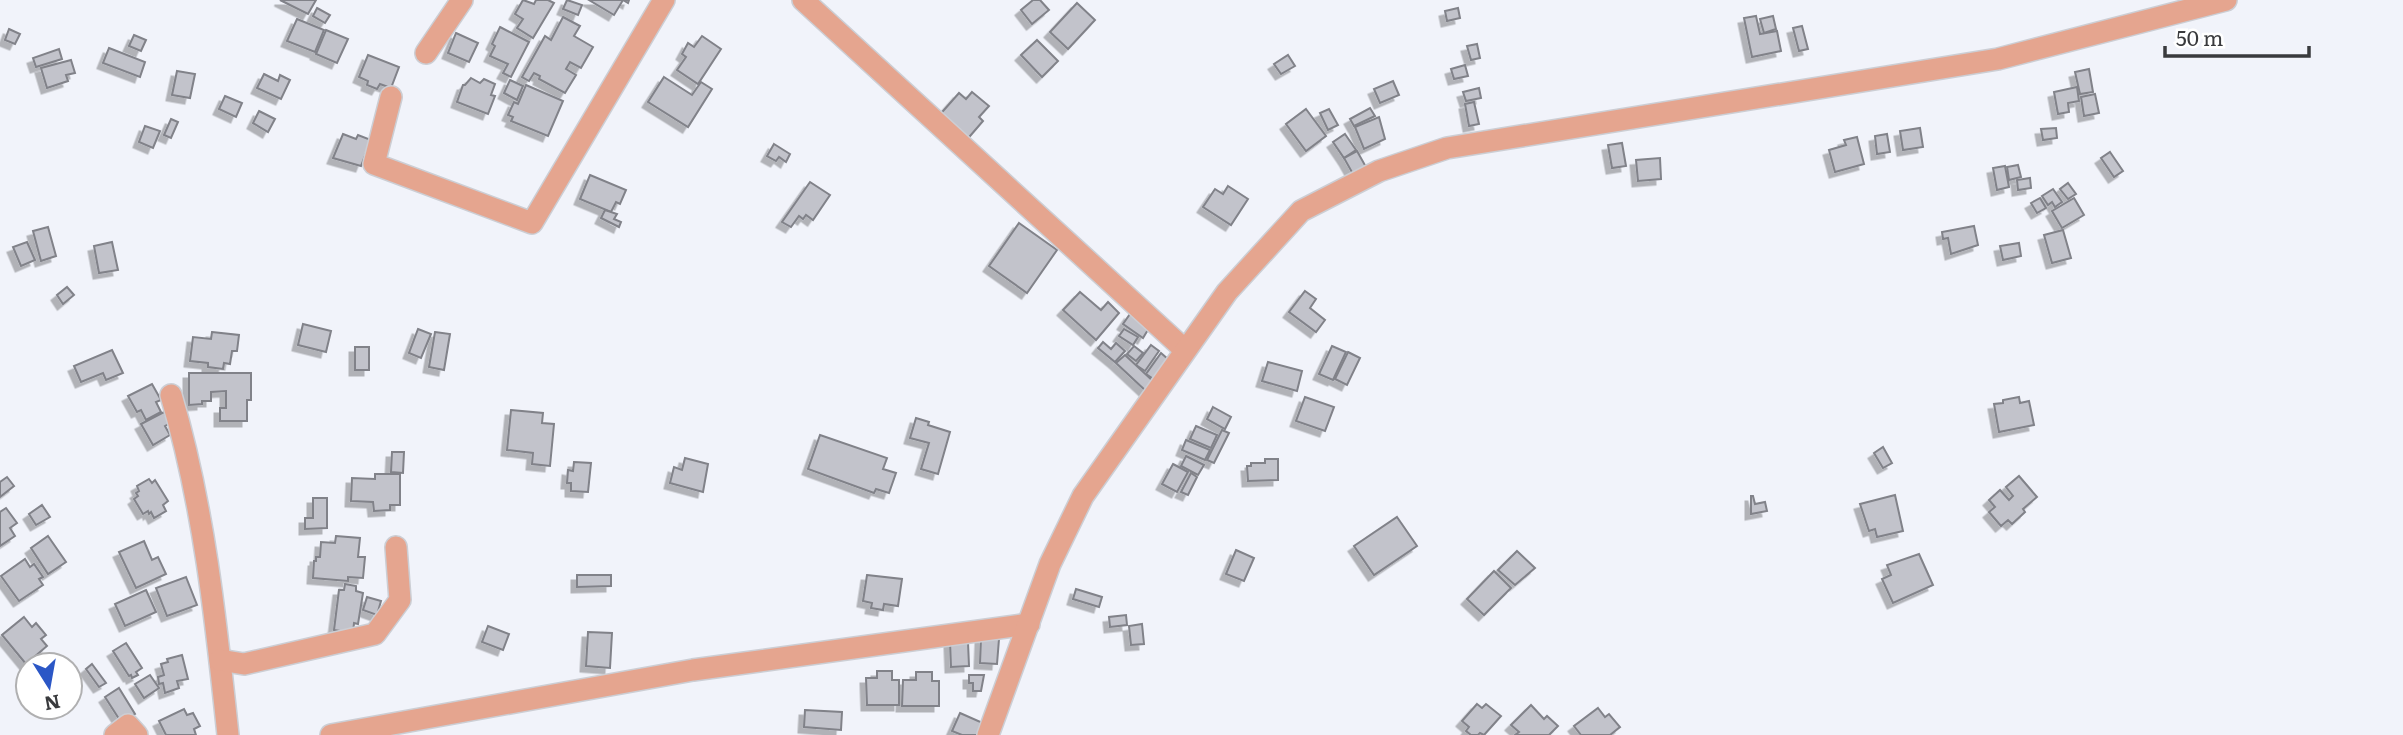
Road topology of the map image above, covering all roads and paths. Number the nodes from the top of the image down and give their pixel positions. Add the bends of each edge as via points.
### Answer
1 (664, 0) edge
2 (803, 0) edge
3 (2225, 0) edge
4 (452, 3) edge
5 (426, 53) dead end
6 (391, 97) dead end
7 (1185, 350) junction
8 (172, 395) dead end
9 (396, 547) dead end
10 (1028, 624) junction
11 (220, 660) junction
12 (115, 735) edge
13 (136, 735) edge
14 (228, 735) edge
15 (331, 735) edge
16 (988, 735) edge

1 - 6 street via 532,223 374,164
2 - 7 street
3 - 7 street via 1998,59 1447,148 1379,171 1301,211 1227,292
4 - 5 street
7 - 10 street via 1083,496
8 - 11 street via 209,573
9 - 11 street via 400,600 375,634 244,664
10 - 15 street via 693,670
10 - 16 street
11 - 14 street
12 - 13 street via 128,725

